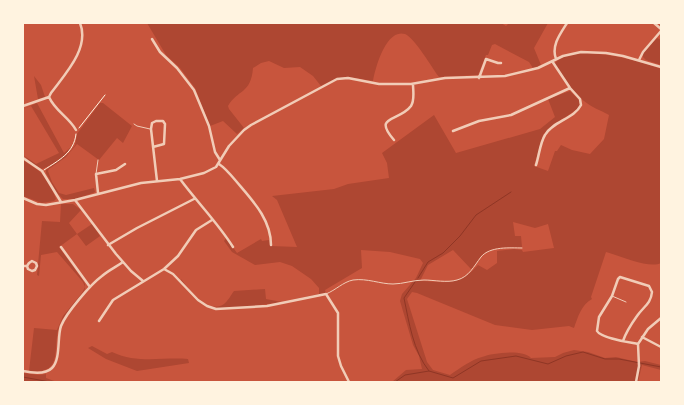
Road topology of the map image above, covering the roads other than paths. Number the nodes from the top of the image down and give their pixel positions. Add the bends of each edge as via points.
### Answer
1 (80, 23) edge
2 (566, 23) edge
3 (654, 23) edge
4 (661, 30) edge
5 (152, 39) dead end
6 (556, 59) junction
7 (639, 60) junction
8 (552, 61) junction
9 (502, 63) dead end
10 (661, 67) edge
11 (479, 78) junction
12 (413, 84) junction
13 (570, 88) junction
14 (49, 97) junction
15 (23, 106) edge
16 (134, 124) dead end
17 (151, 129) junction
18 (76, 130) road end
19 (453, 131) dead end
20 (394, 140) dead end
21 (153, 147) junction
22 (23, 158) edge
23 (98, 160) dead end
24 (220, 160) junction
25 (126, 164) dead end
26 (219, 164) junction
27 (536, 165) dead end
28 (96, 174) junction
29 (180, 179) junction
30 (157, 181) junction
31 (98, 193) junction
32 (23, 198) edge
33 (194, 199) junction
34 (75, 200) junction
35 (61, 202) junction
36 (212, 220) junction
37 (108, 245) junction
38 (271, 245) dead end
39 (61, 247) dead end
40 (233, 248) dead end
41 (522, 248) dead end
42 (123, 262) junction
43 (23, 266) edge
44 (27, 266) dead end
45 (164, 269) junction
46 (143, 282) junction
47 (90, 286) junction
48 (326, 294) junction
49 (612, 296) junction
50 (626, 302) dead end
51 (661, 318) edge
52 (100, 321) dead end
53 (642, 337) junction
54 (623, 341) junction
55 (638, 344) junction
56 (661, 347) edge
57 (23, 371) edge
58 (349, 382) edge
59 (636, 382) edge

1 - 14 street via 83,35 76,58
2 - 6 street via 556,43
3 - 4 street
4 - 7 street
5 - 24 street via 160,52 194,90
6 - 7 street via 571,53 591,51
6 - 8 street
7 - 10 street
8 - 11 street via 517,74
8 - 13 street
9 - 11 street via 486,59
11 - 12 street via 445,78
12 - 20 street via 414,98 410,106 385,124 387,132
12 - 24 street via 379,84 348,78 337,79 251,125 229,146
13 - 19 street via 511,115 479,121
13 - 27 street via 580,99 581,105 578,110 545,134
14 - 15 street
14 - 18 street
16 - 17 lane
17 - 21 street
17 - 21 street via 152,123 164,121 164,144
21 - 30 street
22 - 35 street via 42,171
23 - 28 lane
24 - 26 street
25 - 28 street via 116,170
26 - 29 street via 204,173
26 - 38 street via 259,210 268,229
28 - 31 street
29 - 30 street
29 - 33 street
30 - 31 street
31 - 34 street
32 - 35 street via 41,205
33 - 36 street
33 - 37 street
34 - 35 street
34 - 37 street
36 - 40 street
36 - 45 street via 196,230 178,256
37 - 42 street
39 - 47 street
41 - 48 lane via 504,248 489,252 482,256 468,273 455,281 420,280 394,284 372,280 352,281
42 - 46 street
42 - 47 street
43 - 44 street
45 - 46 street
45 - 48 street via 173,274 198,300 216,309 267,306
46 - 52 street via 113,300
47 - 57 street via 64,319 58,338 56,361 52,368 39,373
48 - 58 street via 338,313 338,356
49 - 50 lane
49 - 54 street via 599,317 597,331 601,335
49 - 54 street via 620,277 646,284 651,289 649,303 637,316
51 - 53 street
53 - 55 street
53 - 56 street
54 - 55 street
55 - 59 street via 639,366

